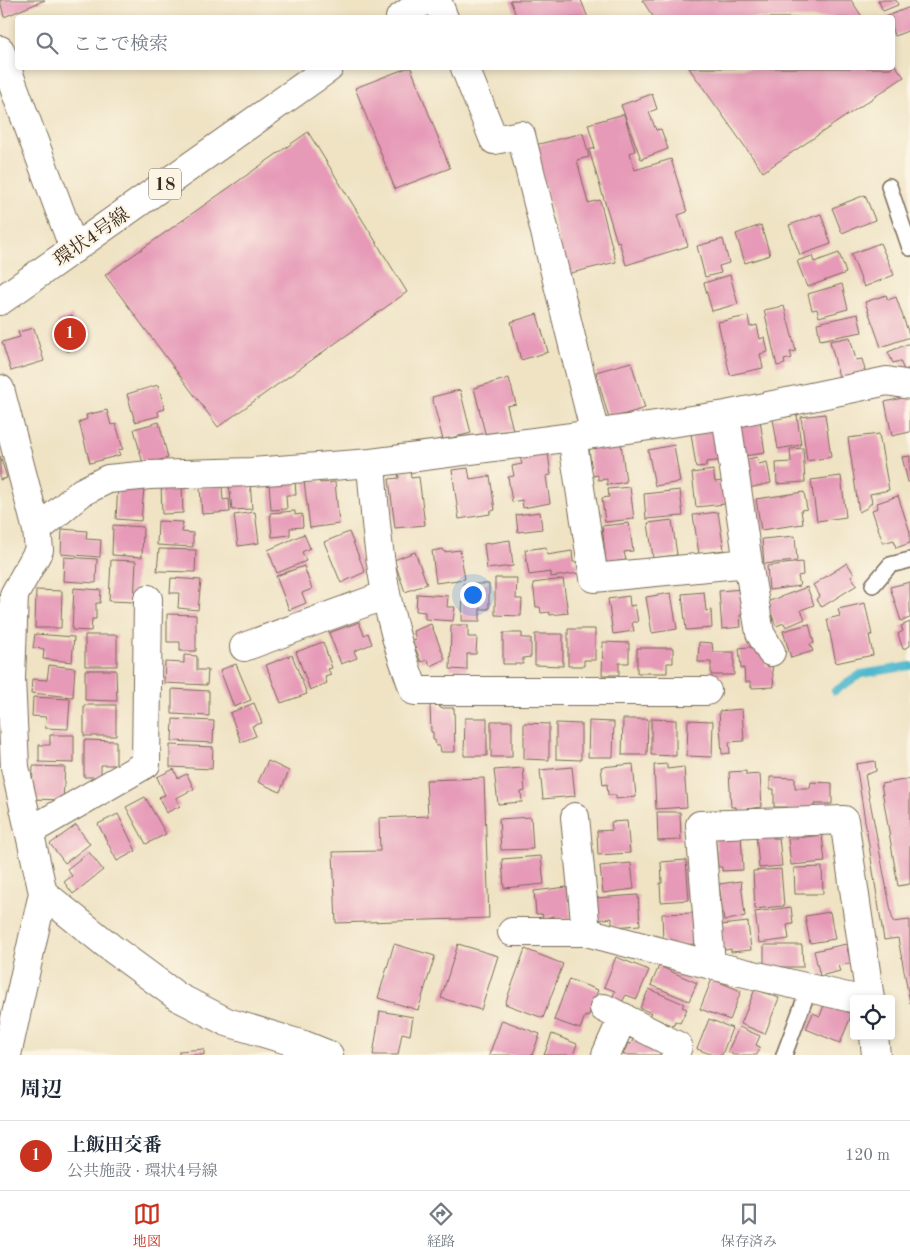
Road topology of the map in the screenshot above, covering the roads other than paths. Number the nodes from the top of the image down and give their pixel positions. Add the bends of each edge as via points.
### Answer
1 (425, 0) edge
2 (437, 0) edge
3 (404, 15) edge
4 (443, 15) edge
5 (0, 50) edge
6 (326, 70) edge
7 (466, 70) edge
8 (889, 186) dead end
9 (910, 248) edge
10 (74, 249) junction
11 (0, 301) edge
12 (910, 386) edge
13 (0, 389) edge
14 (726, 415) junction
15 (583, 435) junction
16 (370, 463) junction
17 (37, 530) junction
18 (910, 560) edge
19 (748, 563) junction
20 (873, 585) dead end
21 (386, 595) junction
22 (7, 597) edge
23 (148, 599) dead end
24 (244, 647) dead end
25 (771, 652) dead end
26 (707, 691) dead end
27 (575, 816) dead end
28 (30, 831) junction
29 (43, 893) junction
30 (512, 932) dead end
31 (586, 932) junction
32 (711, 965) junction
33 (809, 988) junction
34 (869, 995) edge
35 (850, 998) edge
36 (874, 1040) edge
37 (304, 1050) edge
38 (8, 1055) edge
39 (329, 1055) edge
40 (606, 1055) edge
41 (675, 1055) edge
42 (784, 1055) edge
43 (876, 1055) edge

1 - 3 street
2 - 4 street
5 - 10 street
6 - 10 street, 環状4号線 / 18
7 - 15 street via 494,140 521,135 558,282
8 - 9 lane
10 - 11 street, 環状4号線 / 18
12 - 14 street via 887,381
13 - 17 street
14 - 15 street
14 - 19 street
15 - 16 street
15 - 19 street via 594,578
16 - 17 street via 108,479 82,492
16 - 21 street
17 - 22 street via 39,550
18 - 20 lane via 890,565
19 - 25 street via 760,633
21 - 24 street
21 - 26 street via 414,691
22 - 28 street via 15,767
23 - 28 street via 146,764
27 - 31 street
28 - 29 street
29 - 37 street via 110,948 178,997 227,1022
29 - 38 street
30 - 31 street
31 - 32 street
32 - 33 street
32 - 34 street via 700,826 844,820
33 - 35 street
33 - 42 lane
36 - 43 street
37 - 39 street
40 - 41 street via 614,1012 678,1046

